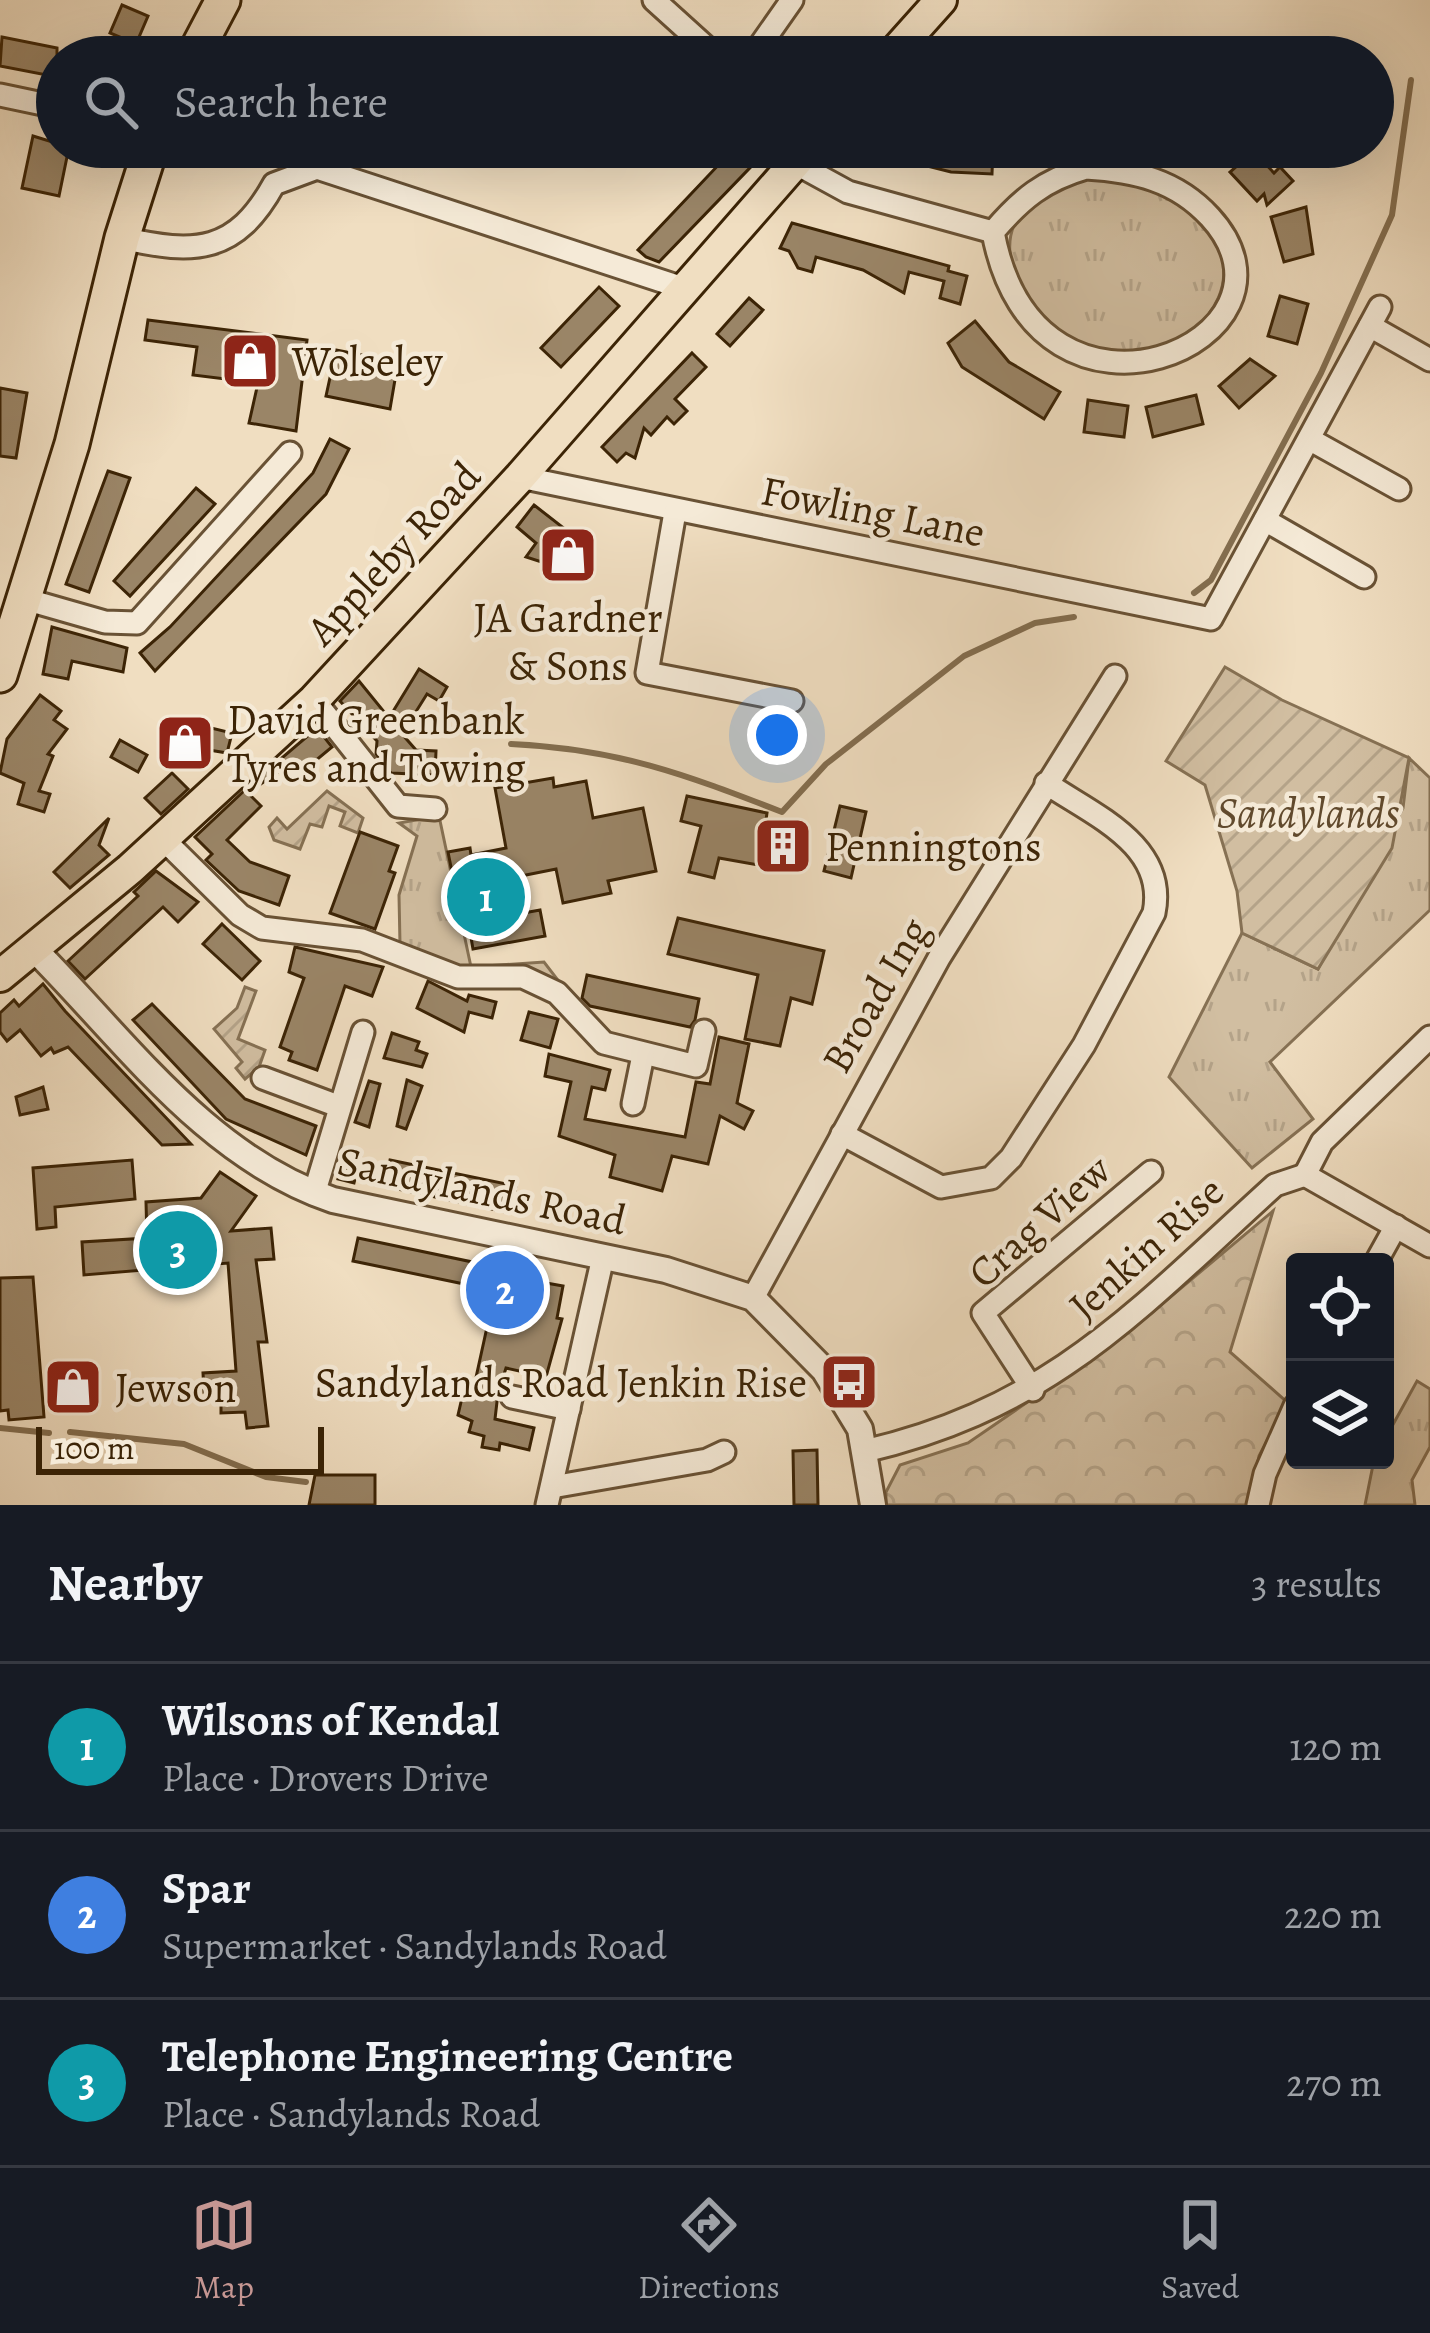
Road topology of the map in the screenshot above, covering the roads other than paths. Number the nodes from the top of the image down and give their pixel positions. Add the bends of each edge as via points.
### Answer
1 (223, 0) edge
2 (792, 0) edge
3 (941, 0) edge
4 (662, 3) edge
5 (204, 36) edge
6 (696, 36) edge
7 (767, 36) edge
8 (909, 36) edge
9 (0, 94) edge
10 (36, 102) edge
11 (145, 168) edge
12 (790, 168) edge
13 (818, 168) edge
14 (993, 232) junction
15 (122, 238) junction
16 (683, 288) junction
17 (1430, 360) edge
18 (1309, 439) junction
19 (290, 452) dead end
20 (520, 477) junction
21 (1399, 489) dead end
22 (675, 512) junction
23 (1265, 520) junction
24 (1364, 577) dead end
25 (21, 598) junction
26 (0, 675) edge
27 (1115, 676) dead end
28 (314, 700) junction
29 (792, 701) dead end
30 (1046, 783) junction
31 (435, 809) dead end
32 (162, 838) junction
33 (36, 951) junction
34 (0, 976) edge
35 (704, 1031) dead end
36 (363, 1032) dead end
37 (1430, 1036) edge
38 (643, 1054) junction
39 (263, 1078) dead end
40 (633, 1104) dead end
41 (338, 1106) junction
42 (842, 1133) junction
43 (1151, 1172) dead end
44 (1305, 1175) junction
45 (314, 1194) junction
46 (1396, 1226) junction
47 (1430, 1246) edge
48 (1381, 1253) edge
49 (603, 1257) junction
50 (753, 1298) junction
51 (1034, 1390) junction
52 (512, 1397) dead end
53 (569, 1409) junction
54 (1286, 1426) edge
55 (865, 1451) junction
56 (724, 1452) dead end
57 (549, 1496) edge
58 (873, 1505) edge
59 (1258, 1505) edge

1 - 5 highway
2 - 7 street
3 - 8 main road
4 - 6 street
9 - 10 street
11 - 15 highway
12 - 16 main road, Appleby Road
13 - 14 street via 848,192
14 - 14 street via 1013,298 1035,324 1062,346 1112,362 1182,352 1225,314 1232,293 1233,260 1216,223 1149,176 1086,168 1056,177 1024,196
15 - 16 street via 178,247 227,238 253,221 274,184 316,168
15 - 25 highway via 94,367
16 - 20 main road, Appleby Road
17 - 18 street via 1375,316
18 - 21 street
18 - 23 street
19 - 25 street via 137,623
20 - 22 street, Fowling Lane
20 - 28 main road, Appleby Road
22 - 23 street, Fowling Lane via 1211,620
22 - 29 street via 647,673
23 - 24 street
25 - 26 highway
27 - 30 street, Broad Ing
28 - 31 street via 398,806
28 - 32 main road, Appleby Road
30 - 42 street, Broad Ing
30 - 42 street via 1144,851 1158,895 1084,1045 1011,1158 970,1186 941,1187
32 - 33 main road, Appleby Road
32 - 38 street via 250,922 362,940 458,977 523,977 556,993 604,1043
33 - 34 main road, Appleby Road
33 - 45 street, Sandylands Road via 206,1128
35 - 38 street via 696,1066
36 - 41 street
37 - 44 street, Jenkin Rise via 1322,1142
38 - 40 street
39 - 41 street
41 - 45 street
42 - 50 street, Broad Ing
43 - 51 street, Crag View via 983,1312
44 - 46 street
44 - 51 street, Jenkin Rise via 1276,1185 1095,1348
45 - 49 street, Sandylands Road
46 - 47 street
46 - 48 street
49 - 50 street, Sandylands Road
49 - 53 street
50 - 55 street, Sandylands Road via 824,1370
51 - 55 street, Jenkin Rise via 936,1434
52 - 53 street
53 - 57 street
54 - 59 street
55 - 58 street, Sandylands Road
56 - 57 street

